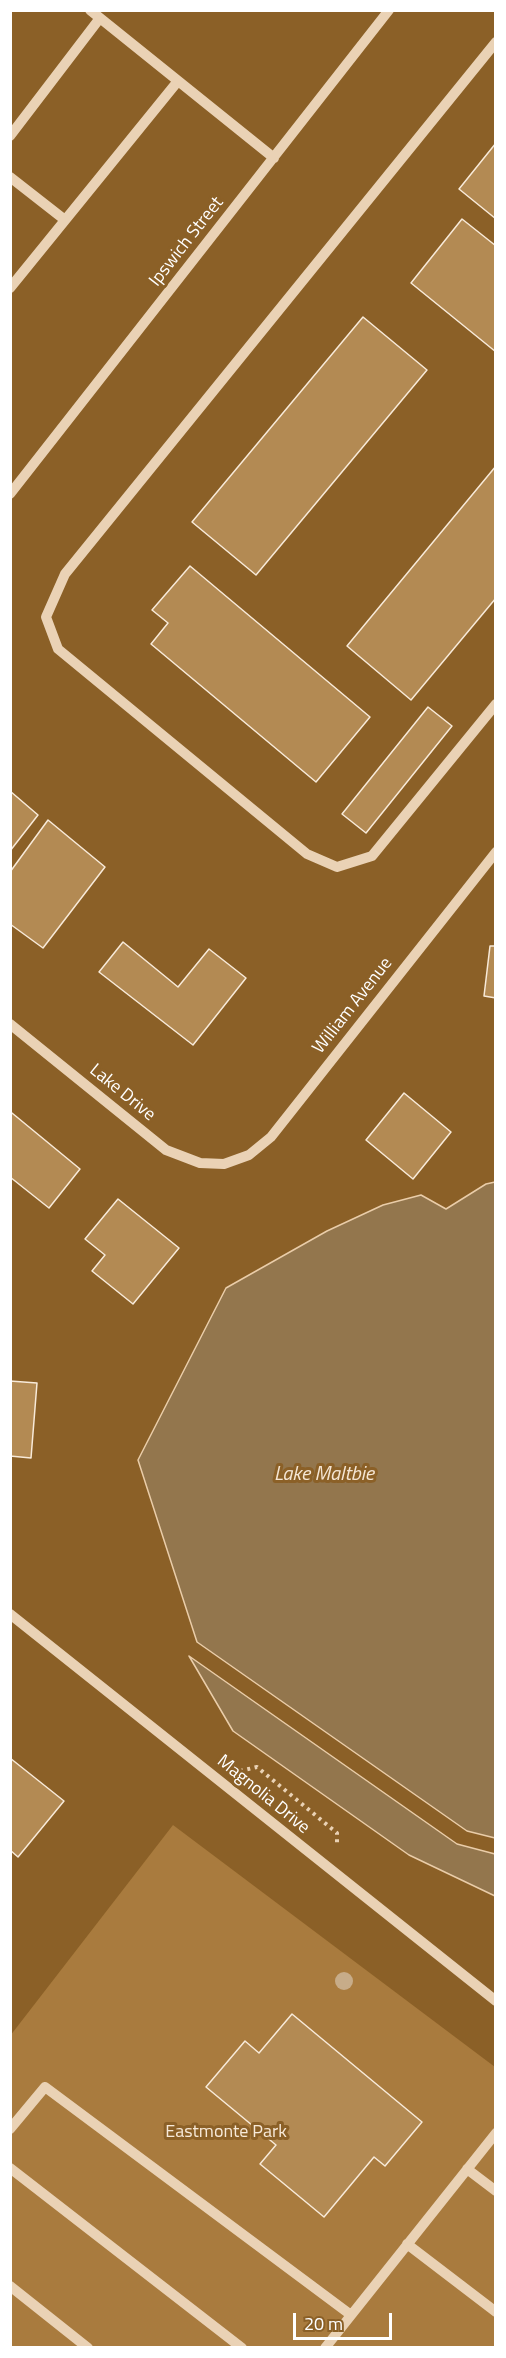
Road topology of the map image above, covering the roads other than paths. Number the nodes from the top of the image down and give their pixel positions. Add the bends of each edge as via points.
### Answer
1 (90, 10) edge
2 (389, 10) edge
3 (100, 18) junction
4 (495, 42) edge
5 (178, 81) junction
6 (10, 136) edge
7 (274, 158) junction
8 (10, 177) edge
9 (65, 220) junction
10 (10, 288) edge
11 (10, 494) edge
12 (495, 704) edge
13 (495, 852) edge
14 (10, 1024) edge
15 (224, 1164) joint
16 (10, 1614) edge
17 (495, 2001) edge
18 (10, 2129) edge
19 (495, 2133) edge
20 (10, 2168) edge
21 (467, 2169) junction
22 (495, 2191) edge
23 (407, 2244) junction
24 (10, 2286) edge
25 (495, 2312) edge
26 (351, 2315) junction
27 (88, 2348) edge
28 (242, 2348) edge
29 (325, 2348) edge

1 - 3 street
2 - 7 street, Ipswich Street
3 - 5 street
3 - 6 street
4 - 12 street via 65,574 45,617 58,649 307,854 337,867 372,856
5 - 7 street
5 - 9 street
7 - 11 street, Ipswich Street
8 - 9 street
9 - 10 street
13 - 15 street, William Avenue via 272,1137 249,1155
14 - 15 street, Lake Drive via 166,1150 200,1163
16 - 17 street, Magnolia Drive
18 - 26 street via 45,2087
19 - 21 street
20 - 28 street
21 - 22 street
21 - 23 street
23 - 25 street
23 - 26 street
24 - 27 street
26 - 29 street

